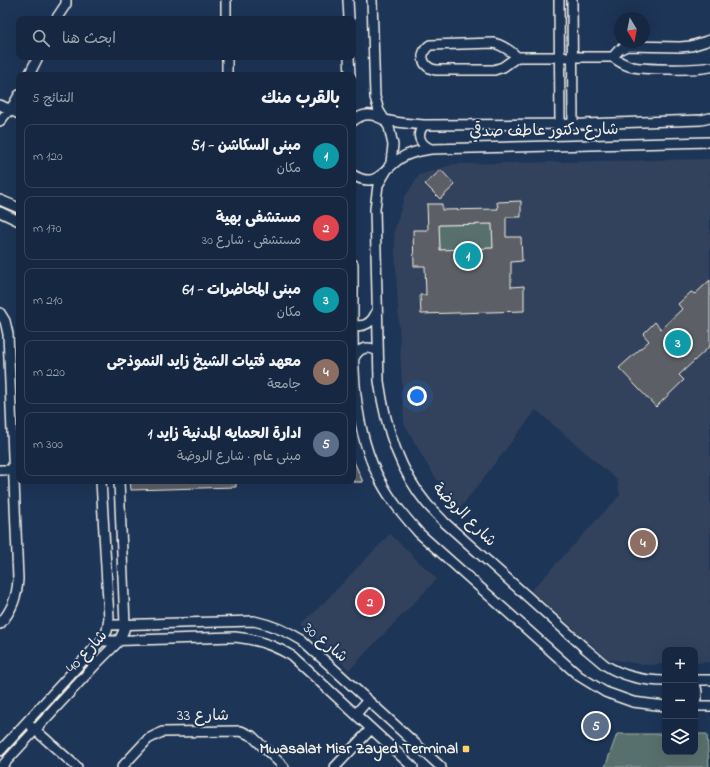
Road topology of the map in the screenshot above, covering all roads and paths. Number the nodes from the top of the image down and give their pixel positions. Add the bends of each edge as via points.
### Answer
1 (61, 0) edge
2 (66, 0) edge
3 (226, 0) edge
4 (348, 0) edge
5 (372, 0) edge
6 (559, 0) edge
7 (572, 0) edge
8 (59, 15) edge
9 (226, 16) edge
10 (349, 16) edge
11 (710, 40) edge
12 (517, 57) junction
13 (560, 57) junction
14 (573, 57) junction
15 (613, 57) junction
16 (36, 60) edge
17 (227, 60) edge
18 (349, 60) edge
19 (710, 67) edge
20 (30, 72) edge
21 (227, 72) edge
22 (350, 72) edge
23 (16, 100) edge
24 (0, 106) edge
25 (9, 110) junction
26 (16, 113) edge
27 (710, 118) edge
28 (356, 119) edge
29 (384, 120) junction
30 (0, 121) edge
31 (560, 124) junction
32 (573, 124) junction
33 (424, 125) junction
34 (710, 142) edge
35 (431, 149) junction
36 (386, 171) junction
37 (356, 177) edge
38 (0, 200) edge
39 (16, 207) edge
40 (0, 212) edge
41 (16, 220) edge
42 (0, 313) edge
43 (376, 313) junction
44 (356, 326) edge
45 (378, 350) junction
46 (356, 355) edge
47 (356, 381) edge
48 (16, 469) edge
49 (0, 470) edge
50 (16, 484) edge
51 (101, 484) edge
52 (119, 484) edge
53 (0, 624) edge
54 (109, 625) junction
55 (125, 625) junction
56 (101, 641) junction
57 (119, 641) junction
58 (698, 680) edge
59 (710, 680) edge
60 (662, 681) edge
61 (368, 700) junction
62 (662, 706) edge
63 (698, 706) edge
64 (710, 706) edge
65 (356, 714) junction
66 (26, 722) junction
67 (371, 728) junction
68 (35, 730) junction
69 (0, 751) edge
70 (1, 767) edge
71 (77, 767) edge
72 (122, 767) edge
73 (284, 767) edge
74 (335, 767) edge
75 (412, 767) edge
76 (441, 767) edge

1 - 8 street
2 - 8 street
3 - 9 street
4 - 10 street
5 - 29 street, شارع الروضة via 375,97
6 - 13 street
7 - 14 street
11 - 15 street via 680,47 627,46
12 - 12 street via 510,50 494,43 436,44 426,48 422,57 427,66 436,70 494,70
12 - 13 street
13 - 14 street
13 - 31 street
14 - 15 street
14 - 32 street
15 - 19 street via 621,63 640,68
16 - 20 street
17 - 21 street
18 - 22 street
23 - 25 street
24 - 25 street
25 - 26 street
25 - 30 street
27 - 32 street, شارع دكتور عاطف صدقي
28 - 29 street, شارع دكتور عاطف صدقي via 362,115 370,115
29 - 33 street, شارع دكتور عاطف صدقي
29 - 36 street, شارع الروضة via 389,127 393,145 391,163
31 - 32 street, شارع دكتور عاطف صدقي
31 - 33 street, شارع دكتور عاطف صدقي
33 - 35 street via 420,129 419,139
34 - 35 street, شارع دكتور عاطف صدقي
35 - 36 street, شارع دكتور عاطف صدقي via 408,154
36 - 37 street via 373,179
36 - 43 street, شارع الروضة via 378,185 375,209
38 - 39 street
40 - 41 street
42 - 48 street via 8,334
43 - 44 street via 367,324
43 - 45 street, شارع الروضة
45 - 46 street via 361,349
45 - 60 street, شارع الروضة via 381,401 389,433 408,476 427,504 606,665 640,678
47 - 62 street via 359,416 367,449 381,482 419,533 579,676 605,692 633,702
48 - 49 street
50 - 53 street via 17,591 9,613
51 - 54 street, شارع 40
52 - 55 street, شارع 40
54 - 55 street, شارع 30
54 - 56 street, شارع 40
55 - 57 street, شارع 40
55 - 61 street, شارع 30 via 248,621 271,625 288,631 303,641
56 - 57 street, شارع 30
56 - 66 street, شارع 40
57 - 65 street, شارع 30 via 235,638 265,642 292,656
57 - 68 street, شارع 40
58 - 59 street
61 - 65 street
61 - 76 street, شارع 30
63 - 64 street
65 - 67 street, شارع 30
66 - 68 street
66 - 69 street, شارع 40
67 - 74 street
67 - 75 street, شارع 30
68 - 70 street, شارع 40
68 - 71 street
72 - 73 street, شارع 33 via 148,739 162,732 226,731 241,731 252,736

